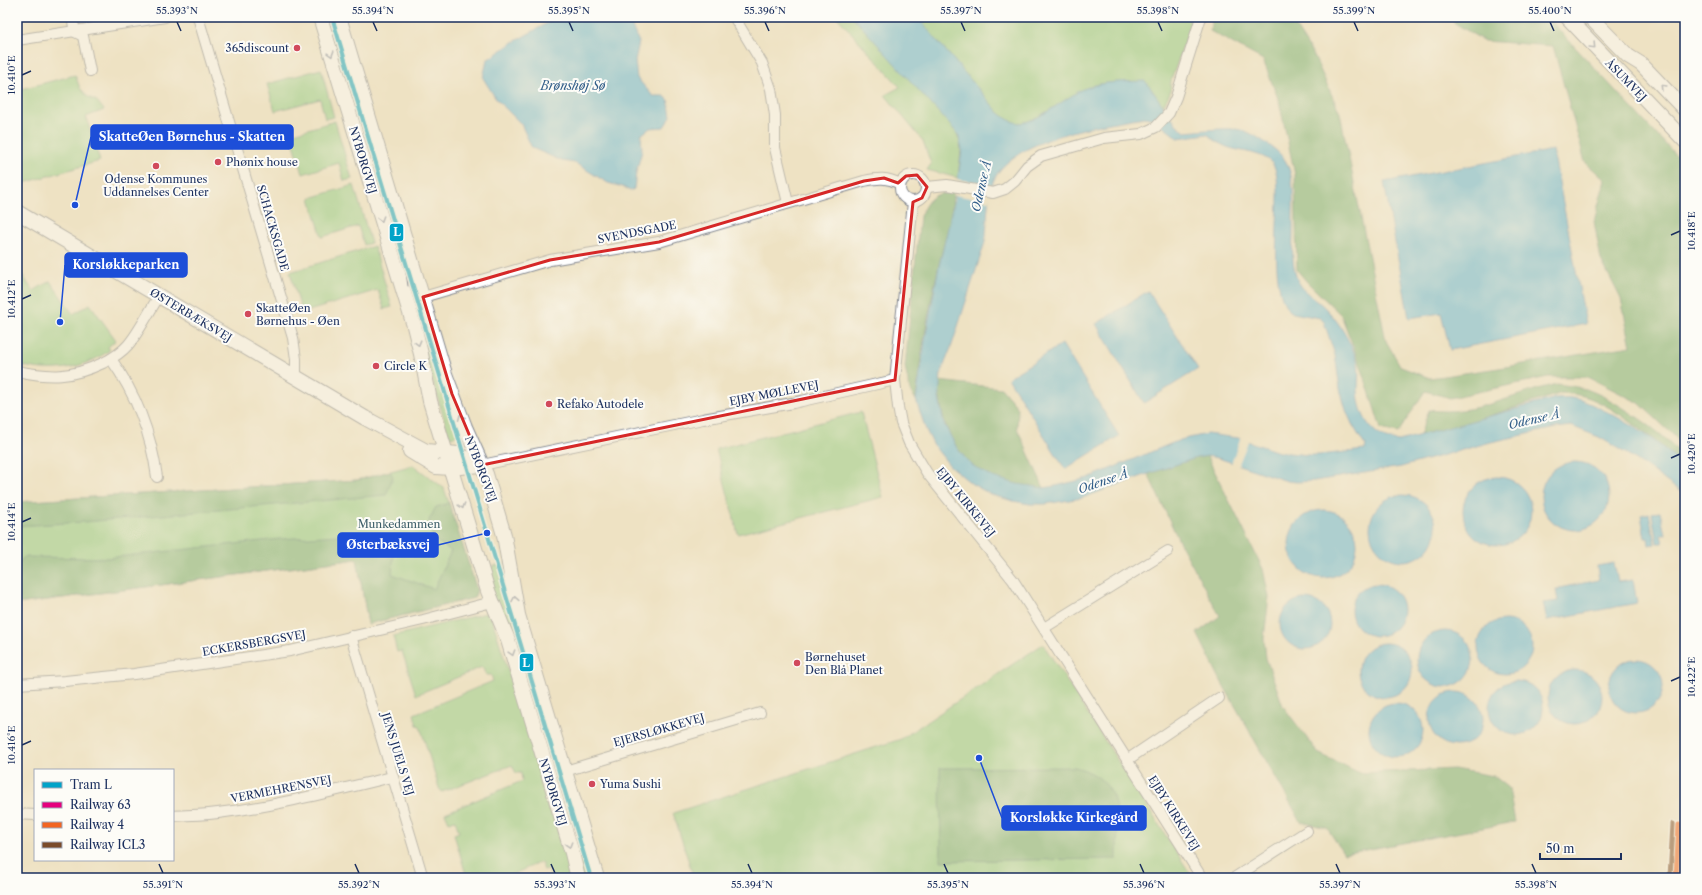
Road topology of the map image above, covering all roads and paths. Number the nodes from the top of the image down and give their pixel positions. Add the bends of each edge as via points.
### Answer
1 (72, 17) edge
2 (165, 17) edge
3 (198, 17) edge
4 (320, 17) edge
5 (339, 17) edge
6 (734, 17) edge
7 (1201, 17) edge
8 (1567, 17) edge
9 (1590, 17) edge
10 (1596, 17) edge
11 (75, 32) junction
12 (17, 40) edge
13 (1641, 64) junction
14 (90, 71) dead end
15 (1685, 110) edge
16 (1685, 141) edge
17 (900, 184) junction
18 (926, 186) junction
19 (913, 202) junction
20 (788, 203) junction
21 (17, 212) edge
22 (159, 296) junction
23 (423, 297) junction
24 (111, 359) junction
25 (17, 371) edge
26 (296, 378) junction
27 (895, 380) junction
28 (365, 418) junction
29 (446, 453) junction
30 (482, 465) junction
31 (450, 468) junction
32 (157, 477) dead end
33 (1168, 551) dead end
34 (492, 602) junction
35 (1044, 628) junction
36 (351, 636) junction
37 (17, 684) edge
38 (1219, 698) dead end
39 (760, 713) dead end
40 (1127, 760) junction
41 (565, 771) junction
42 (392, 776) junction
43 (17, 814) edge
44 (34, 815) edge
45 (174, 816) edge
46 (1307, 831) dead end
47 (423, 878) edge
48 (578, 878) edge
49 (597, 878) edge
50 (1202, 878) edge
51 (1234, 878) edge

1 - 11 street
2 - 11 street
3 - 26 street, SCHACKSGADE via 293,338
4 -> 29 street, NYBORGVEJ via 414,326 430,400
5 - 23 street, NYBORGVEJ
6 - 20 street via 762,63 771,89 775,115 775,148
7 - 18 street via 1176,97 1169,113 1156,127 1141,134 1104,138 1041,156 1027,166 1016,181 1005,190 993,193 936,184
8 -> 16 street, ÅSUMVEJ
9 - 13 street, ÅSUMVEJ via 1628,56
10 - 13 street
11 - 12 street
11 - 14 street via 83,36
15 -> 13 street, ÅSUMVEJ
17 - 18 street via 906,176 917,175
17 - 19 street via 903,198
17 - 20 street, SVENDSGADE via 892,179 875,178
18 - 19 street via 926,193 922,198
19 - 27 street
20 - 23 street, SVENDSGADE via 659,242 550,260
21 - 22 street, ØSTERBÆKSVEJ
22 - 24 street via 128,346
22 - 26 street, ØSTERBÆKSVEJ
30 -> 23 street, NYBORGVEJ via 452,394
24 - 25 street via 86,372 63,377
24 - 32 street via 130,387 142,413
26 - 28 street, ØSTERBÆKSVEJ
27 - 30 street, EJBY MØLLEVEJ
27 - 35 street, EJBY KIRKEVEJ via 901,423 909,443 927,473 1013,580
28 - 29 street, ØSTERBÆKSVEJ via 426,451
28 - 31 street, ØSTERBÆKSVEJ via 423,460 436,467
29 - 30 street, ØSTERBÆKSVEJ via 458,454
29 - 31 street, NYBORGVEJ
30 - 31 street, ØSTERBÆKSVEJ
41 -> 30 street, NYBORGVEJ via 518,615 504,535
31 -> 34 street, NYBORGVEJ
33 - 35 street
34 - 36 street, ECKERSBERGSVEJ
34 -> 48 street, NYBORGVEJ via 508,640
35 - 40 street, EJBY KIRKEVEJ
36 - 37 street, ECKERSBERGSVEJ via 290,651 202,665
36 - 42 street, JENS JUELS VEJ
38 - 40 street
39 - 41 street, EJERSLØKKEVEJ
40 - 50 street, EJBY KIRKEVEJ
41 - 49 street, NYBORGVEJ
42 - 45 street, VERMEHRENSVEJ via 283,802 224,812
42 - 47 street, JENS JUELS VEJ
43 - 44 street
46 - 51 street

